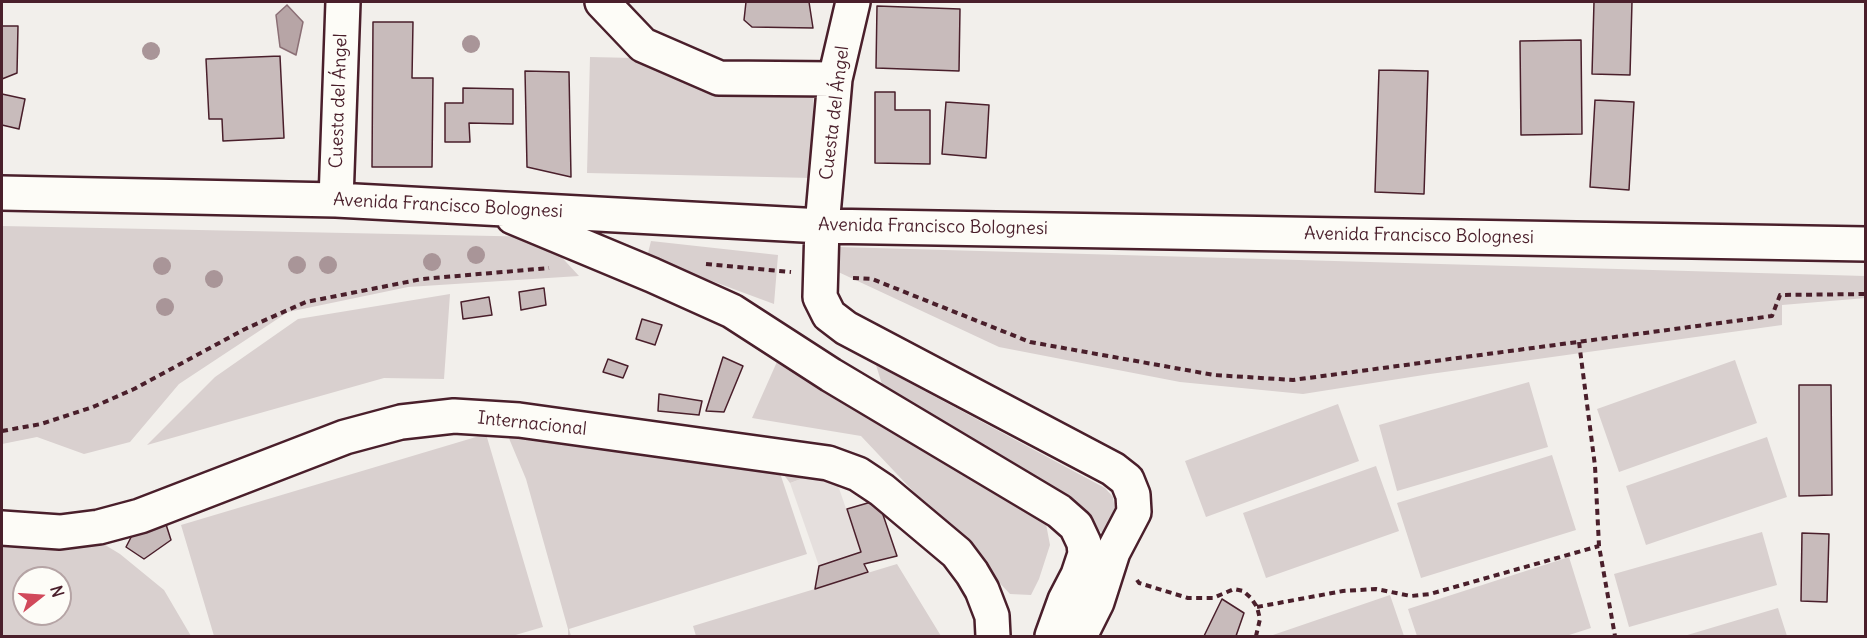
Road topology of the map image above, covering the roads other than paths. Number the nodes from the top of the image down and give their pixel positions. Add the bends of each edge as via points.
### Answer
1 (343, 2) edge
2 (602, 2) edge
3 (853, 2) edge
4 (836, 79) junction
5 (2, 193) edge
6 (336, 200) junction
7 (492, 208) junction
8 (822, 226) junction
9 (1866, 244) edge
10 (2, 528) edge
11 (1106, 544) junction
12 (993, 636) edge
13 (1052, 636) edge
14 (1080, 636) edge

1 - 6 street, Cuesta del Ángel
2 - 4 street via 643,45 719,78
3 - 4 street, Cuesta del Ángel
4 - 8 street, Cuesta del Ángel
5 - 6 street, Avenida Francisco Bolognesi
6 - 7 street, Avenida Francisco Bolognesi
7 - 8 street, Avenida Francisco Bolognesi
7 - 11 street via 732,311 1059,511
8 - 9 street, Avenida Francisco Bolognesi
8 - 11 street, Cuesta del Ángel via 820,297 829,315 846,328 1103,463 1127,480 1134,512
10 - 12 street, Internacional via 60,532 99,527 140,516 345,437 400,422 454,416 519,420 828,463 858,474 957,553 982,590 992,616
11 - 13 street via 1085,554
11 - 14 street via 1097,602

